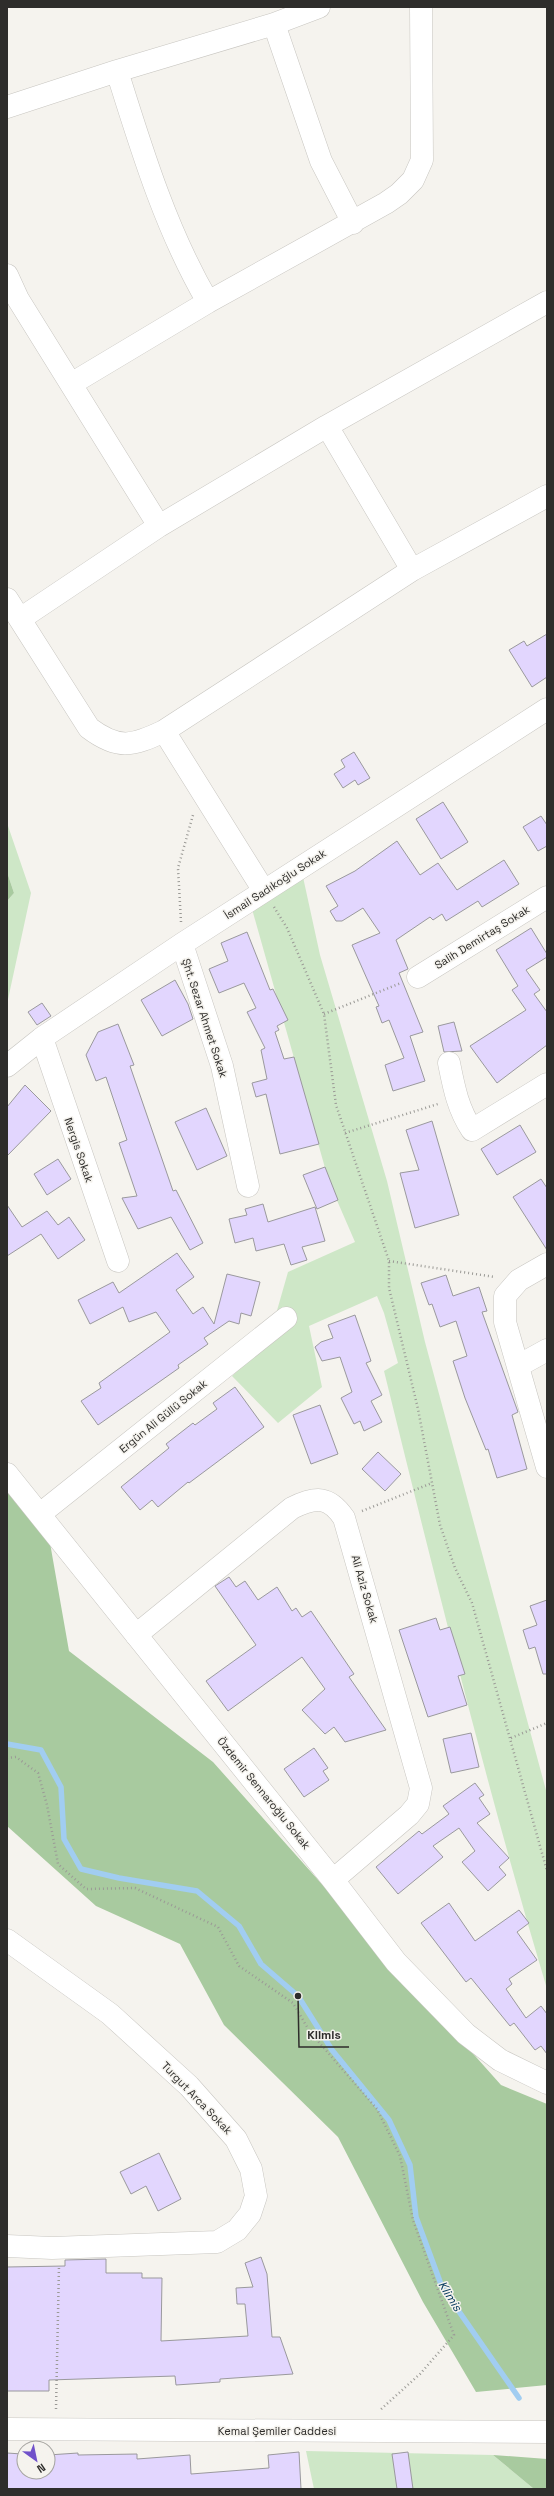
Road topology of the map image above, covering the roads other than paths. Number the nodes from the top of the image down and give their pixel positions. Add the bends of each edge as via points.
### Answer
1 (319, 7) edge
2 (421, 7) edge
3 (274, 24) junction
4 (116, 71) junction
5 (7, 107) edge
6 (353, 223) junction
7 (7, 274) edge
8 (208, 302) junction
9 (547, 302) edge
10 (71, 384) junction
11 (327, 426) junction
12 (547, 496) edge
13 (159, 526) junction
14 (412, 570) junction
15 (7, 599) edge
16 (20, 619) junction
17 (547, 709) edge
18 (164, 730) junction
19 (264, 891) junction
20 (547, 897) edge
21 (182, 944) junction
22 (418, 976) road end
23 (42, 1038) junction
24 (449, 1062) dead end
25 (7, 1066) edge
26 (547, 1084) edge
27 (248, 1186) dead end
28 (118, 1261) dead end
29 (547, 1264) edge
30 (286, 1318) dead end
31 (547, 1350) edge
32 (518, 1366) junction
33 (547, 1467) edge
34 (7, 1474) edge
35 (40, 1514) junction
36 (136, 1636) junction
37 (333, 1880) junction
38 (7, 1940) edge
39 (547, 2083) edge
40 (7, 2246) edge
41 (7, 2429) edge
42 (547, 2432) edge

1 - 3 street
2 - 6 street via 422,148 419,170 399,194
3 - 4 street
3 - 6 street via 321,161
4 - 5 street
4 - 8 street via 154,188 186,264
6 - 8 street
7 - 10 street via 18,299
8 - 10 street
9 - 11 street
10 - 13 street
11 - 13 street
11 - 14 street
12 - 14 street
13 - 16 street
14 - 18 street
15 - 16 street
16 - 18 street via 89,728 101,738 116,744 128,744 141,742
17 - 19 street, İsmail Sadıkoğlu Sokak
18 - 19 street
19 - 21 street, İsmail Sadıkoğlu Sokak
20 - 22 street, Salih Demirtaş Sokak
21 - 23 street, İsmail Sadıkoğlu Sokak
21 - 27 street, Şht. Sezar Ahmet Sokak via 222,1066
23 - 25 street, İsmail Sadıkoğlu Sokak
23 - 28 street, Nergis Sokak
24 - 26 street via 456,1098 463,1117 472,1130
29 - 32 street via 519,1280 505,1296 505,1322
30 - 35 street, Ergün Ali Güllü Sokak
31 - 32 street
32 - 33 street
34 - 35 street, Özdemir Sennaroğlu Sokak
35 - 36 street, Özdemir Sennaroğlu Sokak
36 - 37 street, Özdemir Sennaroğlu Sokak
36 - 37 street, Ali Aziz Sokak via 292,1508 306,1501 327,1501 336,1506 344,1518 421,1788 418,1804 409,1815
37 - 39 street, Özdemir Sennaroğlu Sokak via 396,1962 466,2034 500,2060
38 - 40 street, Turgut Arca Sokak via 110,2014 189,2086 236,2139 252,2169 256,2196 250,2214 237,2230 218,2242 59,2248
41 - 42 street, Kemal Şemiler Caddesi

